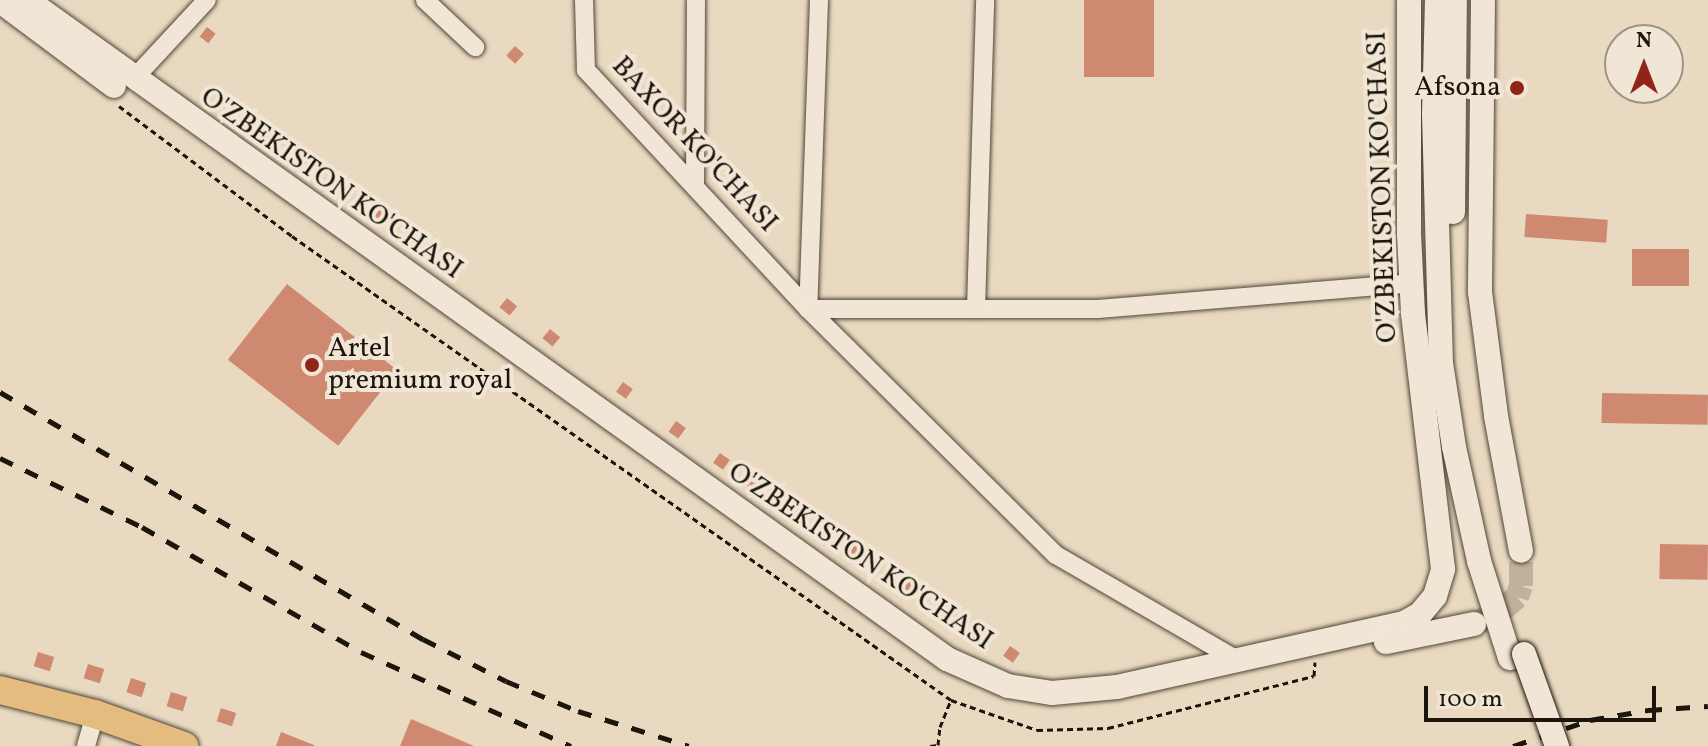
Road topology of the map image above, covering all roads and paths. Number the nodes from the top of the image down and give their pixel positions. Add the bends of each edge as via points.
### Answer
1 (27, 0) edge
2 (207, 0) edge
3 (425, 0) edge
4 (584, 0) edge
5 (696, 0) edge
6 (819, 0) edge
7 (985, 0) edge
8 (1409, 0) edge
9 (1437, 0) edge
10 (1455, 0) edge
11 (1483, 0) edge
12 (0, 1) edge
13 (475, 47) dead end
14 (136, 82) junction
15 (695, 187) junction
16 (1412, 283) junction
17 (808, 309) junction
18 (976, 309) junction
19 (1449, 362) junction
20 (1521, 551) tunnel mouth
21 (1474, 624) tunnel mouth
22 (1517, 656) junction
23 (1237, 660) junction
24 (0, 690) edge
25 (951, 700) dead end
26 (95, 714) junction
27 (86, 746) edge
28 (184, 746) edge
29 (930, 746) edge
30 (1541, 746) edge
31 (1557, 746) edge

1 - 14 main road, O'ZBEKISTON KO'CHASI
2 - 14 street
3 - 13 street
4 - 15 street, BAXOR KO'CHASI via 586,70
5 - 15 street
6 - 17 street
7 - 18 street
8 - 16 main road, O'ZBEKISTON KO'CHASI via 1406,140
9 - 19 main road, O'ZBEKISTON KO'CHASI via 1434,114
10 - 19 main road
11 - 20 main road via 1480,292
12 - 21 main road, O'ZBEKISTON KO'CHASI via 960,683 1029,703 1099,703
14 - 23 main road, O'ZBEKISTON KO'CHASI via 966,670 1008,686 1052,693 1117,687
15 - 17 street, BAXOR KO'CHASI
16 - 18 street via 1098,309
16 - 23 main road, O'ZBEKISTON KO'CHASI via 1442,554 1439,588 1410,622
17 - 18 street
17 - 23 street, BAXOR KO'CHASI via 1056,555
19 - 22 main road via 1454,447 1479,561
22 - 30 main road
22 - 31 main road, bridge
24 - 26 main road
25 - 29 path via 938,745
26 - 27 street
26 - 28 main road

